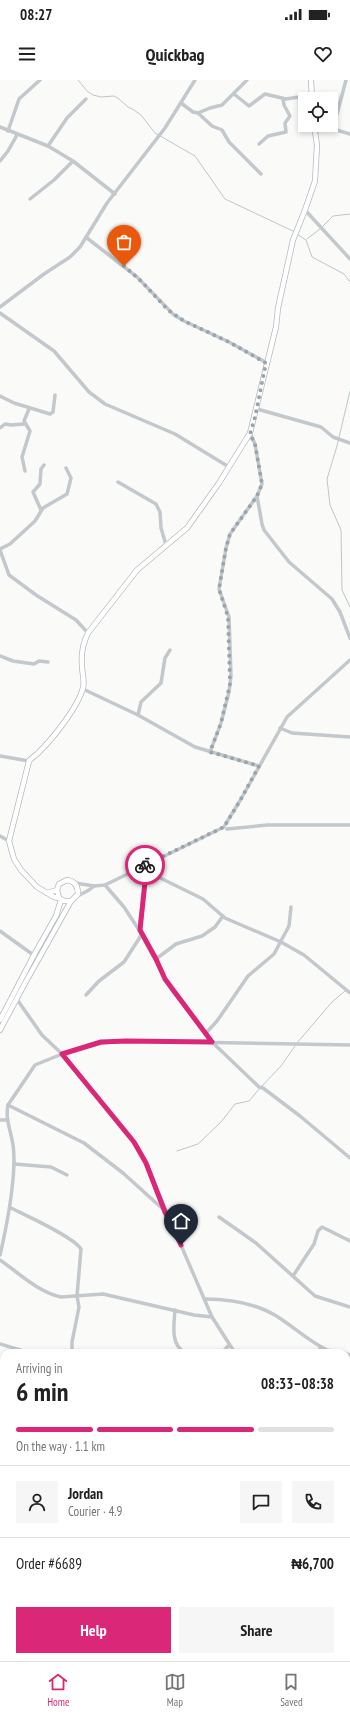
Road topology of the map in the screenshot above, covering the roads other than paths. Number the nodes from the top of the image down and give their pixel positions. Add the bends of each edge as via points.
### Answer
1 (40, 80) edge
2 (195, 80) edge
3 (247, 80) edge
4 (311, 80) edge
5 (346, 80) edge
6 (312, 92) edge
7 (234, 94) junction
8 (298, 98) edge
9 (86, 99) dead end
10 (283, 99) junction
11 (181, 103) junction
12 (198, 113) junction
13 (338, 113) edge
14 (0, 127) edge
15 (338, 130) edge
16 (8, 131) junction
17 (315, 132) edge
18 (350, 134) edge
19 (17, 135) junction
20 (259, 144) dead end
21 (48, 146) junction
22 (0, 161) edge
23 (73, 161) junction
24 (261, 174) dead end
25 (115, 194) junction
26 (30, 199) dead end
27 (306, 210) junction
28 (87, 238) junction
29 (350, 259) edge
30 (0, 307) edge
31 (0, 313) edge
32 (266, 363) junction
33 (55, 395) dead end
34 (0, 396) edge
35 (29, 409) junction
36 (257, 409) junction
37 (24, 424) junction
38 (0, 428) edge
39 (250, 434) junction
40 (350, 443) edge
41 (44, 464) dead end
42 (229, 467) junction
43 (66, 468) dead end
44 (25, 471) dead end
45 (118, 482) dead end
46 (257, 496) junction
47 (41, 510) junction
48 (166, 545) junction
49 (0, 550) edge
50 (88, 633) junction
51 (350, 638) edge
52 (170, 650) dead end
53 (0, 656) edge
54 (350, 660) edge
55 (48, 662) dead end
56 (83, 688) junction
57 (138, 715) junction
58 (280, 728) junction
59 (350, 737) edge
60 (210, 752) junction
61 (0, 756) edge
62 (29, 761) junction
63 (259, 766) junction
64 (350, 825) edge
65 (226, 827) junction
66 (0, 836) edge
67 (10, 841) junction
68 (145, 866) junction
69 (148, 872) junction
70 (75, 883) junction
71 (105, 885) junction
72 (94, 886) junction
73 (57, 890) junction
74 (47, 893) junction
75 (60, 899) junction
76 (74, 899) junction
77 (291, 906) dead end
78 (223, 916) junction
79 (140, 930) junction
80 (0, 931) edge
81 (142, 934) junction
82 (281, 942) junction
83 (34, 956) junction
84 (39, 959) junction
85 (156, 959) junction
86 (22, 984) junction
87 (350, 993) edge
88 (86, 996) dead end
89 (16, 998) junction
90 (0, 1020) edge
91 (0, 1030) edge
92 (206, 1033) junction
93 (212, 1042) junction
94 (350, 1045) edge
95 (62, 1054) junction
96 (8, 1105) junction
97 (0, 1120) edge
98 (6, 1120) junction
99 (350, 1158) edge
100 (14, 1164) junction
101 (67, 1175) dead end
102 (10, 1208) junction
103 (165, 1212) junction
104 (219, 1217) dead end
105 (350, 1241) edge
106 (0, 1255) edge
107 (0, 1260) edge
108 (293, 1276) junction
109 (77, 1296) junction
110 (205, 1298) junction
111 (350, 1307) edge
112 (175, 1310) junction
113 (212, 1317) junction
114 (0, 1344) edge
115 (229, 1345) junction
116 (321, 1347) joint
117 (17, 1349) edge
118 (72, 1349) edge
119 (180, 1349) edge
120 (226, 1349) edge
121 (232, 1349) edge
122 (325, 1349) edge

1 - 16 street via 20,99
2 - 11 street
3 - 7 street
4 - 6 main road
5 - 13 street
7 - 10 street via 249,106 265,94
7 - 12 street via 222,105
8 - 10 street
9 - 21 street via 64,122
10 - 20 street via 290,116 285,123 286,132 268,136
11 - 12 street
11 - 25 street
12 - 24 street via 212,126 222,130 229,142
14 - 16 street
15 - 18 street
16 - 19 street
17 - 27 main road via 315,181
19 - 21 street
19 - 22 street
21 - 23 street
23 - 25 street
23 - 26 street
25 - 28 street
27 - 29 street
27 - 32 main road via 292,240 276,327
28 - 30 street via 70,257
28 - 32 street via 137,277 174,315
31 - 42 street via 54,351 89,392 105,404 175,434
32 - 36 main road
33 - 35 street via 52,413
34 - 35 street
35 - 37 street
36 - 39 main road
36 - 40 street via 321,427 333,437
37 - 38 street via 5,424
37 - 44 street via 30,431 22,457
39 - 42 main road
39 - 46 street via 255,444 262,481
41 - 47 street via 40,484 33,492
42 - 48 main road via 187,528
43 - 47 street via 71,478 69,492
45 - 48 street via 156,504
46 - 51 street via 264,530 290,562 332,599
46 - 60 street via 230,534 226,548 219,589 228,617 230,687
47 - 49 street via 25,530
48 - 50 main road via 137,570
49 - 50 street via 9,575 36,596 71,616
50 - 56 main road via 82,658
52 - 57 street via 165,658 160,683 141,702
53 - 55 street via 34,664 39,661
54 - 58 street via 296,708
56 - 57 street
56 - 62 main road via 61,728
57 - 60 street via 195,747
58 - 59 street via 292,733
58 - 63 street
60 - 63 street
61 - 62 street
62 - 67 main road
63 - 65 street
64 - 65 street
65 - 68 street
66 - 67 street
67 - 74 main road via 19,868 34,885
68 - 69 street
68 - 71 street
69 - 78 street via 203,899
69 - 79 street
70 - 72 street
70 - 73 main road via 64,881 59,884
70 - 76 main road via 78,890
71 - 72 street
71 - 79 street
72 - 76 street
73 - 74 main road
73 - 75 main road
74 - 75 main road
75 - 76 main road
75 - 83 main road via 56,916
76 - 84 main road
77 - 82 street via 290,926
78 - 82 street
78 - 85 street via 215,927 202,936 176,944
79 - 81 street
80 - 83 street
81 - 85 street
81 - 88 street via 124,962 99,981
82 - 87 street via 304,955
82 - 92 street via 272,957 245,979
83 - 84 street
83 - 86 main road
84 - 86 main road
85 - 92 street via 171,989
86 - 89 main road
86 - 90 main road
89 - 91 main road
89 - 95 street via 42,1035
92 - 93 street
93 - 94 street
93 - 95 street via 101,1042
93 - 99 street via 261,1088 305,1120
95 - 96 street via 35,1065
95 - 103 street via 134,1142 146,1163
96 - 98 street
96 - 103 street via 84,1143 123,1173
97 - 98 street
98 - 100 street via 10,1126
100 - 101 street via 51,1167
100 - 102 street
102 - 106 street
102 - 109 street via 37,1220 79,1245 81,1254
103 - 110 street
104 - 108 street via 256,1243
105 - 108 street via 322,1227
107 - 109 street via 50,1294 61,1297
108 - 111 street via 315,1296
109 - 112 street via 103,1294
109 - 118 street via 79,1307
110 - 113 street
110 - 116 street via 225,1299 260,1308 280,1318
112 - 113 street
112 - 119 street via 174,1339
113 - 115 street
114 - 117 street
115 - 120 street
115 - 121 street
116 - 122 street

